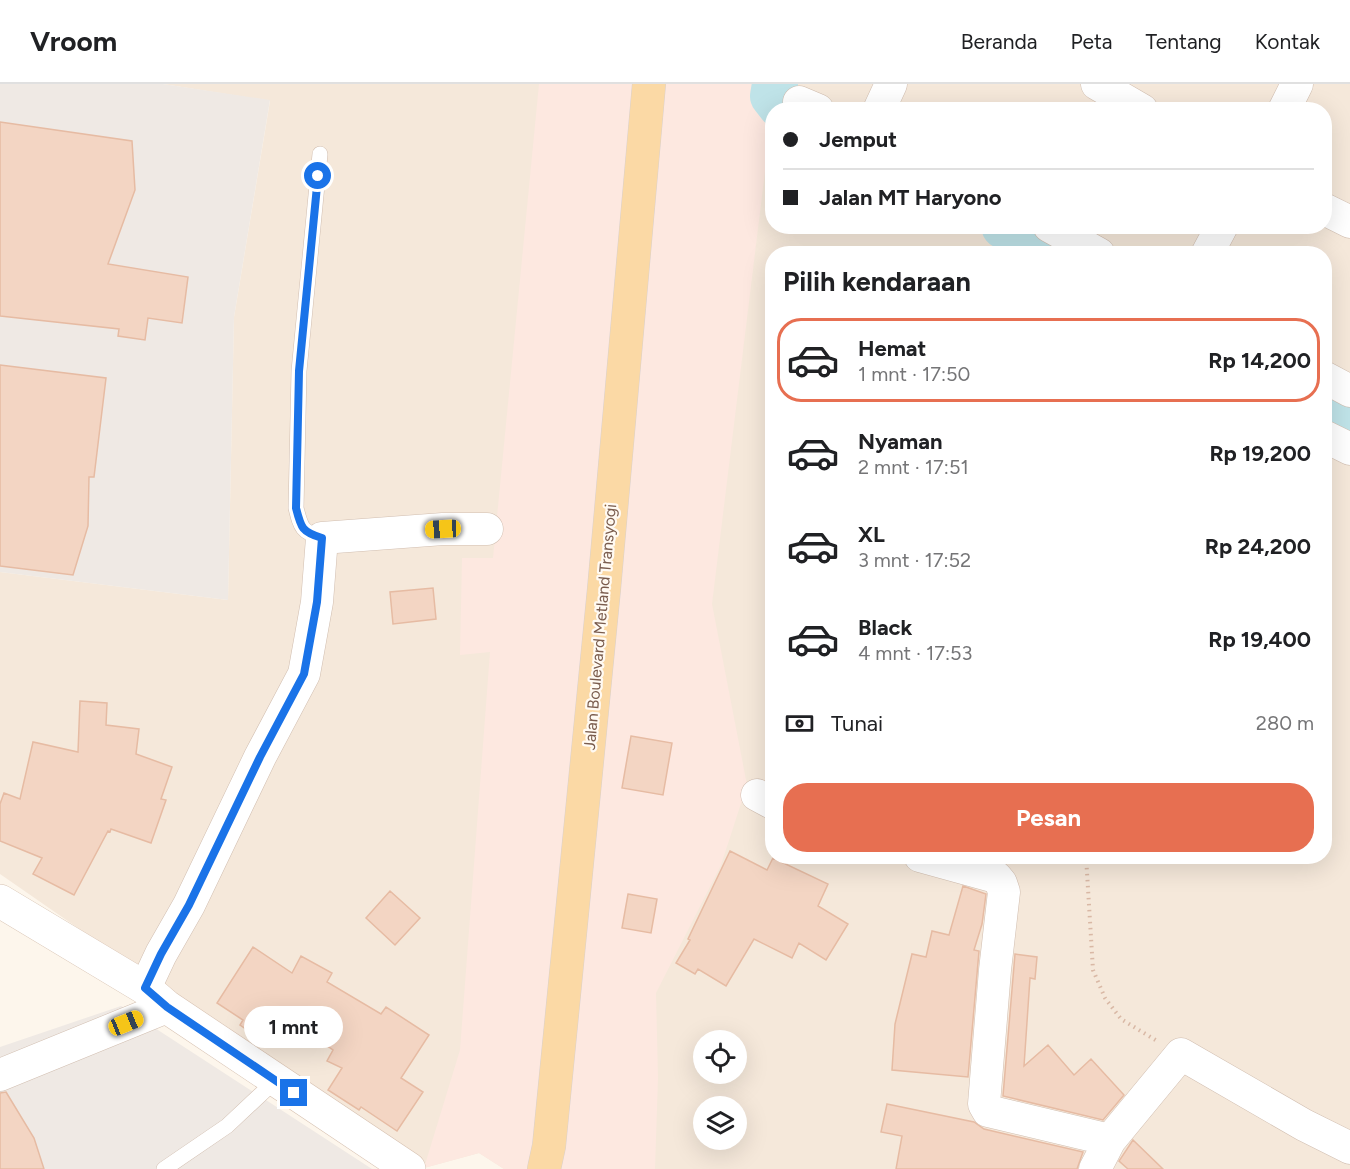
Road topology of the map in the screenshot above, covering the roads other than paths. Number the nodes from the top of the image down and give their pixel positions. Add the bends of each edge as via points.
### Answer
1 (649, 84) edge
2 (891, 84) edge
3 (1097, 84) edge
4 (1297, 84) edge
5 (883, 102) edge
6 (1128, 102) edge
7 (1288, 102) edge
8 (320, 154) dead end
9 (1332, 213) edge
10 (1350, 222) edge
11 (1063, 234) edge
12 (1085, 246) edge
13 (1332, 381) edge
14 (1350, 391) edge
15 (1332, 440) edge
16 (1350, 449) edge
17 (487, 529) dead end
18 (322, 538) junction
19 (949, 864) edge
20 (0, 901) edge
21 (156, 998) junction
22 (0, 1076) edge
23 (275, 1081) junction
24 (1110, 1140) junction
25 (1350, 1148) edge
26 (164, 1169) edge
27 (409, 1169) edge
28 (544, 1169) edge
29 (1095, 1169) edge

1 - 28 main road, Jalan Boulevard Metland Transyogi via 604,589
2 - 5 street
3 - 6 street
4 - 7 street
8 - 18 lane via 299,371 296,508 301,527
9 - 10 street
11 - 12 street
13 - 14 street
15 - 16 street
17 - 18 street
18 - 21 street via 317,602 304,674 161,954
19 - 24 street via 996,877 1004,892 984,1104 988,1112
20 - 21 main road
21 - 22 street
21 - 23 main road
23 - 26 lane via 227,1126
23 - 27 main road
24 - 25 street via 1181,1054
24 - 29 street

